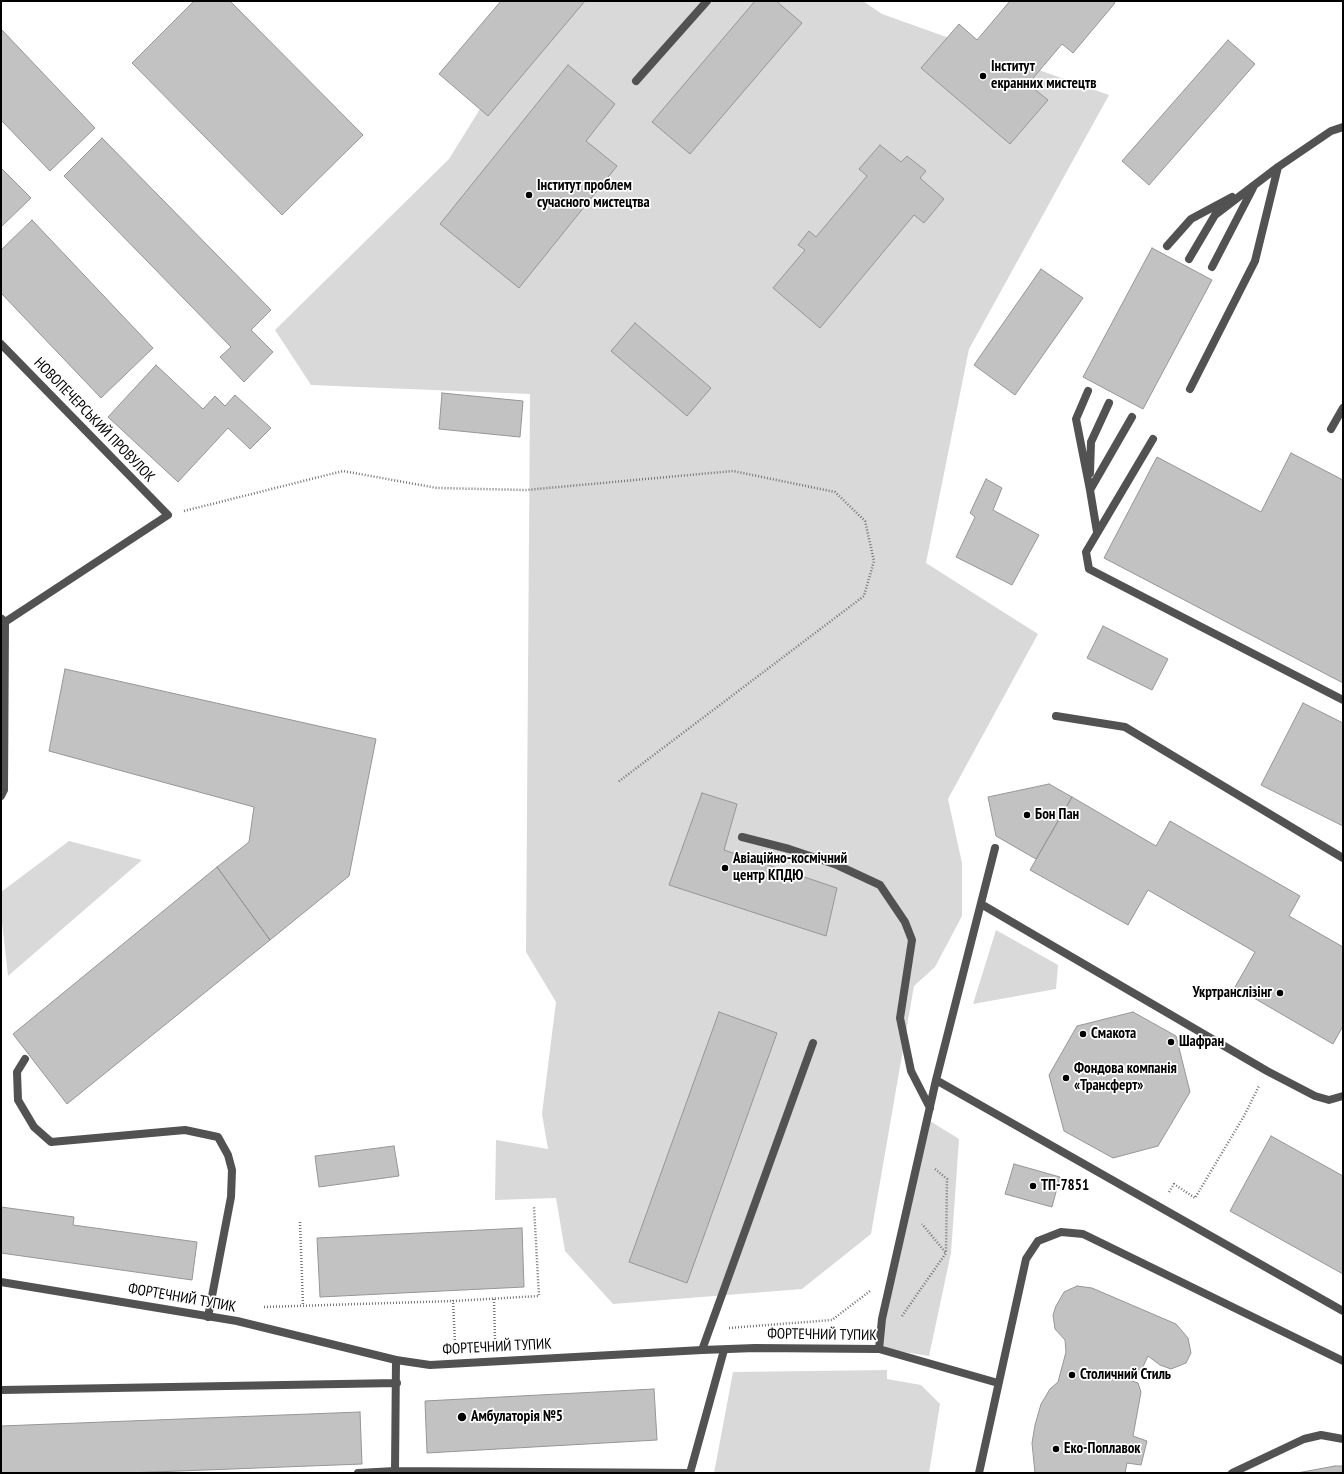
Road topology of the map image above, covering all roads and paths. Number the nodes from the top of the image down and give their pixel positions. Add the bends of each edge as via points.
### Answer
1 (707, 1) edge
2 (636, 80) dead end
3 (1343, 127) edge
4 (1278, 167) junction
5 (1254, 185) junction
6 (1167, 246) dead end
7 (1189, 259) dead end
8 (1212, 267) dead end
9 (1, 344) edge
10 (1190, 389) dead end
11 (1088, 392) dead end
12 (1109, 403) dead end
13 (1343, 408) edge
14 (1132, 417) dead end
15 (1331, 429) dead end
16 (1153, 439) dead end
17 (1090, 490) junction
18 (168, 515) junction
19 (1097, 532) junction
20 (3, 620) edge
21 (1343, 700) edge
22 (1056, 716) dead end
23 (618, 782) dead end
24 (1, 796) edge
25 (742, 837) dead end
26 (995, 848) dead end
27 (1343, 858) edge
28 (981, 904) junction
29 (813, 1044) dead end
30 (25, 1059) dead end
31 (1267, 1071) junction
32 (936, 1080) junction
33 (1343, 1096) edge
34 (930, 1108) junction
35 (930, 1164) dead end
36 (1169, 1193) dead end
37 (534, 1207) dead end
38 (300, 1222) dead end
39 (920, 1222) dead end
40 (946, 1253) junction
41 (893, 1273) junction
42 (1, 1282) edge
43 (494, 1299) junction
44 (453, 1301) junction
45 (303, 1306) junction
46 (263, 1308) dead end
47 (1343, 1311) edge
48 (208, 1317) junction
49 (902, 1317) dead end
50 (728, 1328) dead end
51 (495, 1341) dead end
52 (455, 1343) dead end
53 (879, 1349) junction
54 (702, 1350) junction
55 (724, 1350) junction
56 (396, 1360) junction
57 (1343, 1361) edge
58 (397, 1383) junction
59 (998, 1383) junction
60 (1, 1390) edge
61 (1343, 1439) edge
62 (394, 1472) edge
63 (358, 1473) edge
64 (979, 1473) edge
65 (1232, 1473) edge

1 - 2 street
3 - 4 street via 1331,130
4 - 5 street
4 - 10 street via 1255,261
5 - 6 street via 1191,219
5 - 7 street via 1215,215
5 - 8 street
9 - 18 street, НОВОПЕЧЕРСЬКИЙ ПРОВУЛОК
11 - 17 street via 1076,419
12 - 17 street via 1091,442
13 - 15 street
14 - 17 street
16 - 19 street
17 - 19 street
18 - 20 street
18 - 23 path via 343,471 437,488 526,490 733,472 836,492 865,521 874,561 864,596
19 - 21 street via 1086,552 1089,569
20 - 24 street via 4,790
22 - 27 street via 1125,727
25 - 34 street via 837,865 880,886 905,922 912,940 900,1018 910,1071
26 - 28 street
28 - 31 street
28 - 32 street
29 - 54 street
30 - 48 street via 16,1072 18,1100 34,1127 51,1142 185,1130 218,1137 228,1155 232,1170 231,1197
31 - 33 street via 1315,1096 1329,1100
31 - 36 path via 1244,1116 1195,1198 1174,1184
32 - 34 street
32 - 47 street
34 - 41 street
35 - 40 path via 947,1179
37 - 43 path via 539,1296
38 - 45 path
39 - 40 path
40 - 49 path
41 - 50 path via 832,1320
41 - 53 street via 882,1319
42 - 48 street, ФОРТЕЧНИЙ ТУПИК
43 - 44 path
43 - 51 path
44 - 45 path
44 - 52 path
45 - 46 path
48 - 56 street, ФОРТЕЧНИЙ ТУПИК
53 - 55 street, ФОРТЕЧНИЙ ТУПИК
53 - 59 street, ФОРТЕЧНИЙ ТУПИК
54 - 55 street, ФОРТЕЧНИЙ ТУПИК
54 - 56 street, ФОРТЕЧНИЙ ТУПИК via 430,1365
55 - 62 street via 690,1473
56 - 58 street
57 - 59 street via 1083,1234 1060,1232 1038,1241 1026,1259
58 - 60 street
58 - 62 street
59 - 64 street
61 - 65 street via 1321,1435 1304,1439
62 - 63 street

